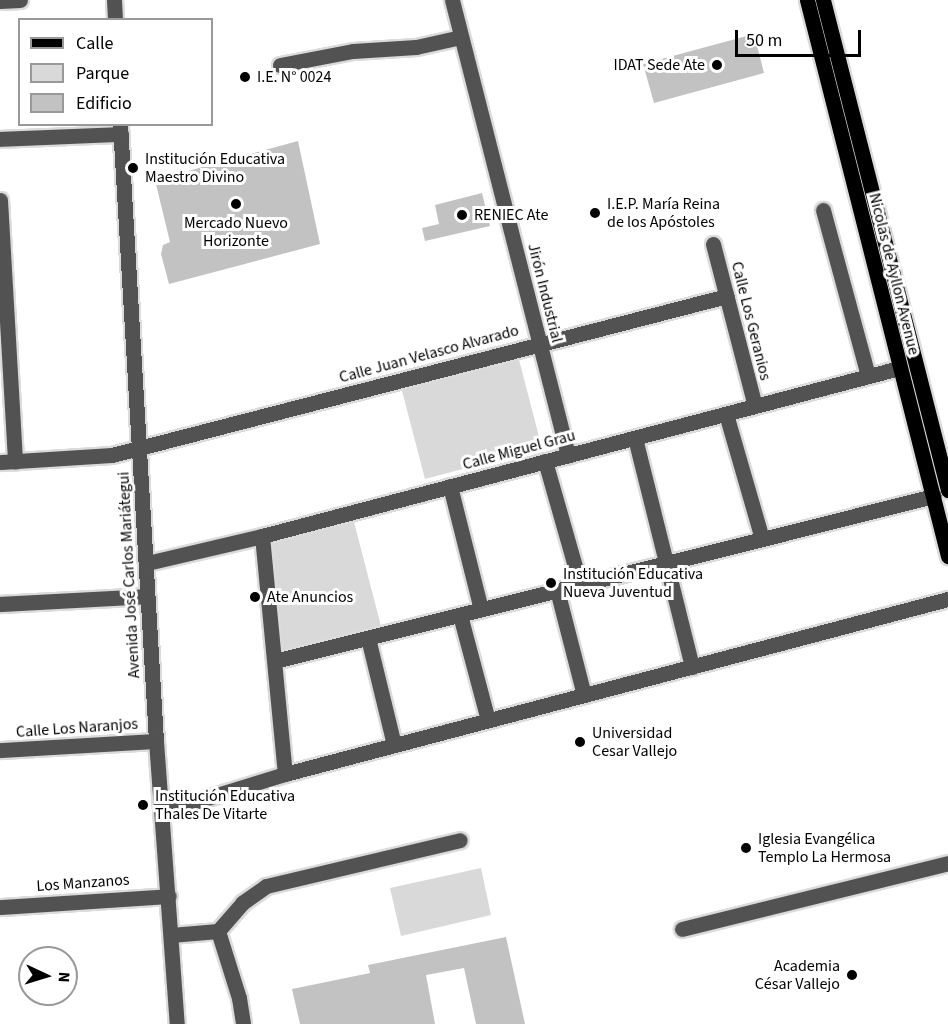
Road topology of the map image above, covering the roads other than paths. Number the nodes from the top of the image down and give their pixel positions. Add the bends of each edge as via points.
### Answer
1 (20, 0) edge
2 (114, 0) edge
3 (452, 0) edge
4 (807, 0) edge
5 (823, 0) edge
6 (0, 1) edge
7 (115, 18) edge
8 (462, 37) junction
9 (280, 65) dead end
10 (121, 129) edge
11 (0, 138) edge
12 (0, 200) edge
13 (823, 210) dead end
14 (713, 244) dead end
15 (727, 296) junction
16 (540, 344) junction
17 (900, 368) junction
18 (868, 376) junction
19 (755, 406) junction
20 (726, 414) junction
21 (635, 438) junction
22 (141, 449) junction
23 (568, 455) junction
24 (545, 461) junction
25 (7, 462) edge
26 (450, 486) junction
27 (941, 493) edge
28 (262, 536) junction
29 (762, 539) junction
30 (948, 556) edge
31 (147, 563) junction
32 (666, 563) junction
33 (580, 584) junction
34 (557, 590) junction
35 (147, 596) junction
36 (948, 599) edge
37 (0, 604) edge
38 (481, 609) junction
39 (460, 615) junction
40 (368, 638) junction
41 (274, 661) junction
42 (692, 667) junction
43 (584, 695) junction
44 (489, 720) junction
45 (156, 741) junction
46 (394, 745) junction
47 (0, 750) edge
48 (285, 774) junction
49 (162, 812) junction
50 (460, 840) dead end
51 (948, 863) edge
52 (169, 896) junction
53 (0, 907) edge
54 (682, 929) dead end
55 (218, 931) junction
56 (171, 935) junction
57 (177, 1024) edge
58 (243, 1024) edge

1 - 6 street
2 - 7 street
3 - 8 street, Jirón Industrial
4 - 17 main road, Nicolas de Ayllon Avenue
5 - 27 main road, Nicolas de Ayllon Avenue
8 - 9 street
8 - 16 street, Jirón Industrial
10 - 11 street
10 - 22 street, Avenida José Carlos Mariátegui
12 - 25 street
13 - 18 street
14 - 15 street, Calle Los Geranios
15 - 16 street, Calle Juan Velasco Alvarado
15 - 19 street, Calle Los Geranios
16 - 22 street, Calle Juan Velasco Alvarado
16 - 23 street, Jirón Industrial
17 - 18 street, Calle Miguel Grau
17 - 27 main road, Nicolas de Ayllon Avenue
18 - 19 street, Calle Miguel Grau
19 - 20 street, Calle Miguel Grau
20 - 21 street, Calle Miguel Grau
20 - 29 street
21 - 23 street, Calle Miguel Grau
21 - 32 street
22 - 25 street, Calle Juan Velasco Alvarado via 112,455
22 - 31 street, Avenida José Carlos Mariátegui
23 - 24 street, Calle Miguel Grau
24 - 26 street, Calle Miguel Grau
24 - 33 street
26 - 28 street, Calle Miguel Grau
26 - 38 street
27 - 29 street
27 - 30 main road, Nicolas de Ayllon Avenue
28 - 31 street, Calle Miguel Grau
28 - 41 street
29 - 32 street
31 - 35 street, Avenida José Carlos Mariátegui
32 - 33 street
32 - 42 street
33 - 34 street
34 - 38 street
34 - 43 street
35 - 37 street
35 - 45 street, Avenida José Carlos Mariátegui
36 - 42 street
38 - 39 street
39 - 40 street
39 - 44 street
40 - 41 street
40 - 46 street
41 - 48 street
42 - 43 street
43 - 44 street
44 - 46 street
45 - 47 street, Calle Los Naranjos
45 - 49 street, Avenida José Carlos Mariátegui
46 - 48 street
48 - 49 street
49 - 52 street, Avenida José Carlos Mariátegui
50 - 55 street via 266,886 242,903
51 - 54 street
52 - 53 street, Los Manzanos
52 - 56 street, Avenida José Carlos Mariátegui
55 - 56 street
55 - 58 street
56 - 57 street, Avenida José Carlos Mariátegui

